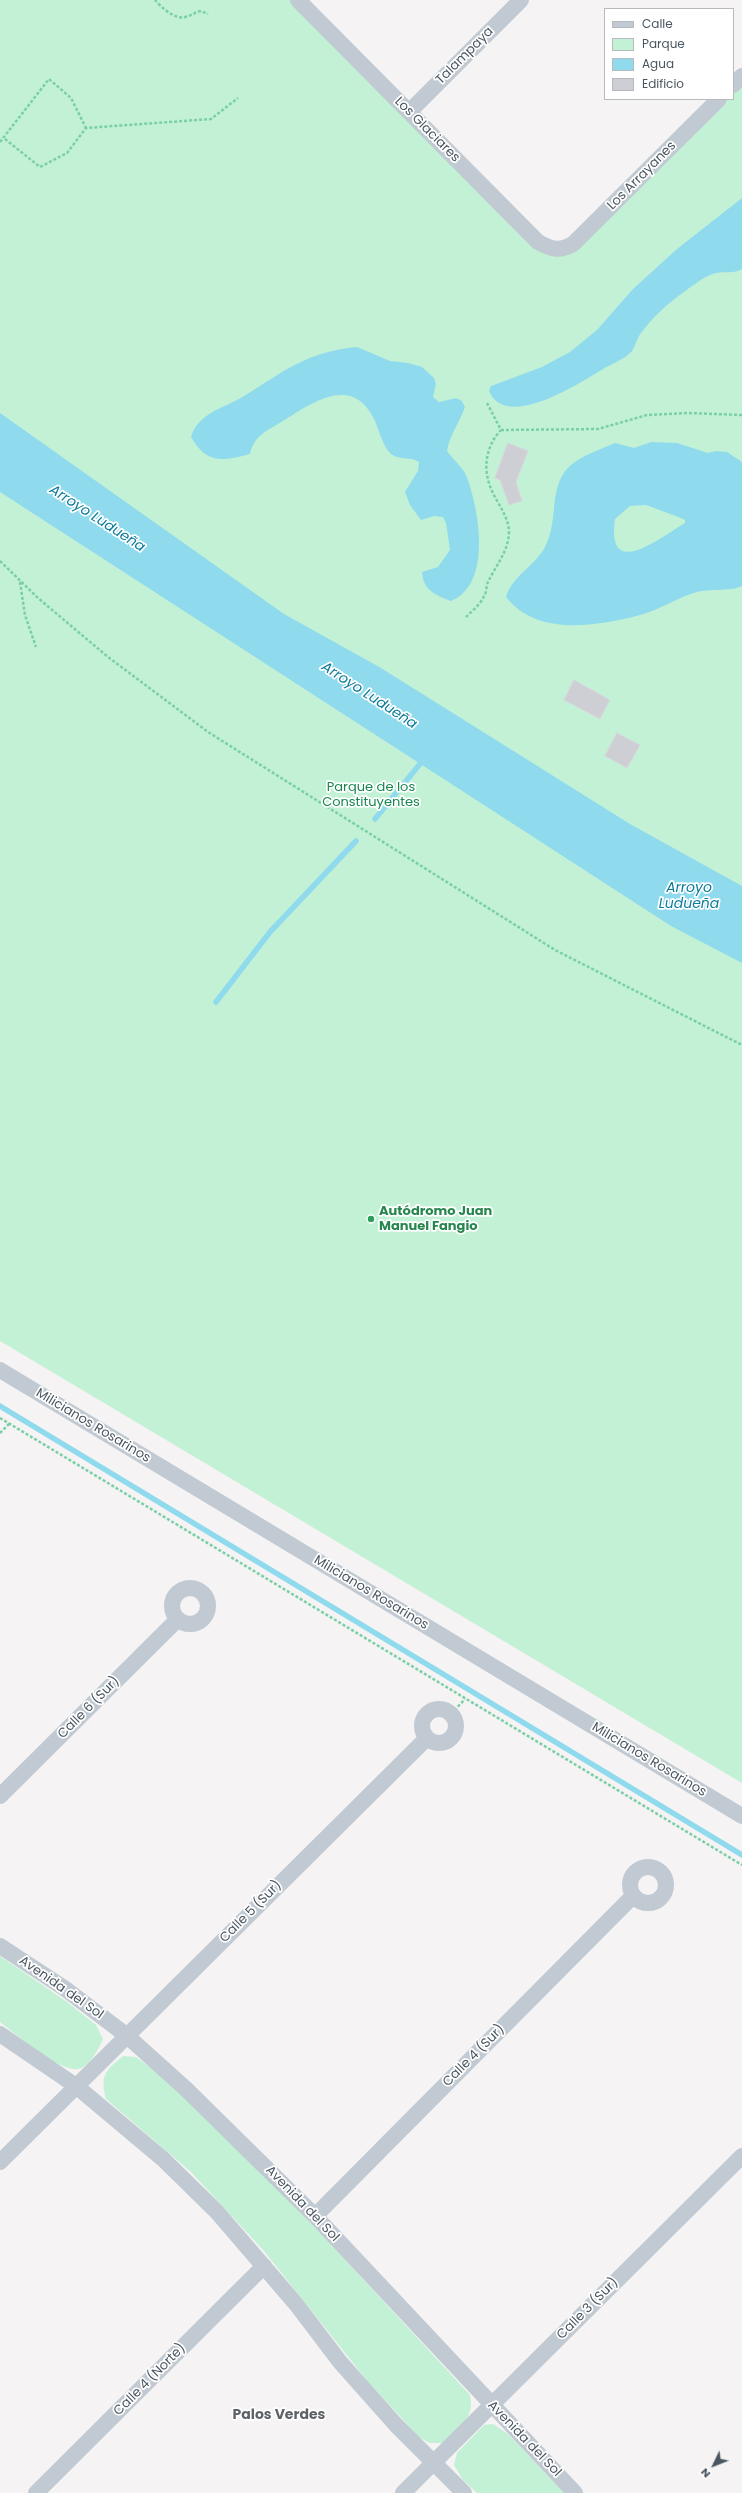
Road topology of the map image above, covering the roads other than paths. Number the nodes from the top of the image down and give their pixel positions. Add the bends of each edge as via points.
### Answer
1 (298, 0) edge
2 (521, 0) edge
3 (742, 76) edge
4 (734, 84) edge
5 (718, 100) edge
6 (409, 112) junction
7 (562, 250) joint
8 (0, 1370) edge
9 (178, 1619) dead end
10 (427, 1738) junction
11 (0, 1796) edge
12 (742, 1816) edge
13 (632, 1896) dead end
14 (0, 1946) edge
15 (0, 2034) edge
16 (126, 2035) junction
17 (76, 2086) junction
18 (742, 2156) edge
19 (0, 2162) edge
20 (315, 2216) junction
21 (264, 2266) junction
22 (491, 2405) junction
23 (433, 2463) junction
24 (36, 2493) edge
25 (403, 2493) edge
26 (464, 2493) edge
27 (575, 2493) edge

1 - 6 street, Los Glaciares
2 - 6 street, Talampaya
3 - 4 street
5 - 7 street, Los Arrayanes via 584,234
6 - 7 street, Los Glaciares via 538,242 551,249
8 - 12 street, Milicianos Rosarinos
9 - 11 street, Calle 6 (Sur)
10 - 10 street via 422,1726 426,1714 439,1708 451,1714 456,1726 451,1738 439,1743
10 - 16 street, Calle 5 (Sur)
13 - 20 street, Calle 4 (Sur)
14 - 16 street, Avenida del Sol via 64,1988
15 - 17 street
16 - 17 street, Calle 5 (Sur)
16 - 20 street, Avenida del Sol via 191,2094
17 - 19 street, Calle 5 (Sur)
17 - 21 street via 163,2159 217,2212
18 - 22 street, Calle 3 (Sur)
20 - 22 street, Avenida del Sol
21 - 23 street via 340,2362
21 - 24 street, Calle 4 (Norte)
22 - 23 street, Calle 3 (Sur)
22 - 27 street, Avenida del Sol
23 - 25 street, Calle 3 (Sur)
23 - 26 street

